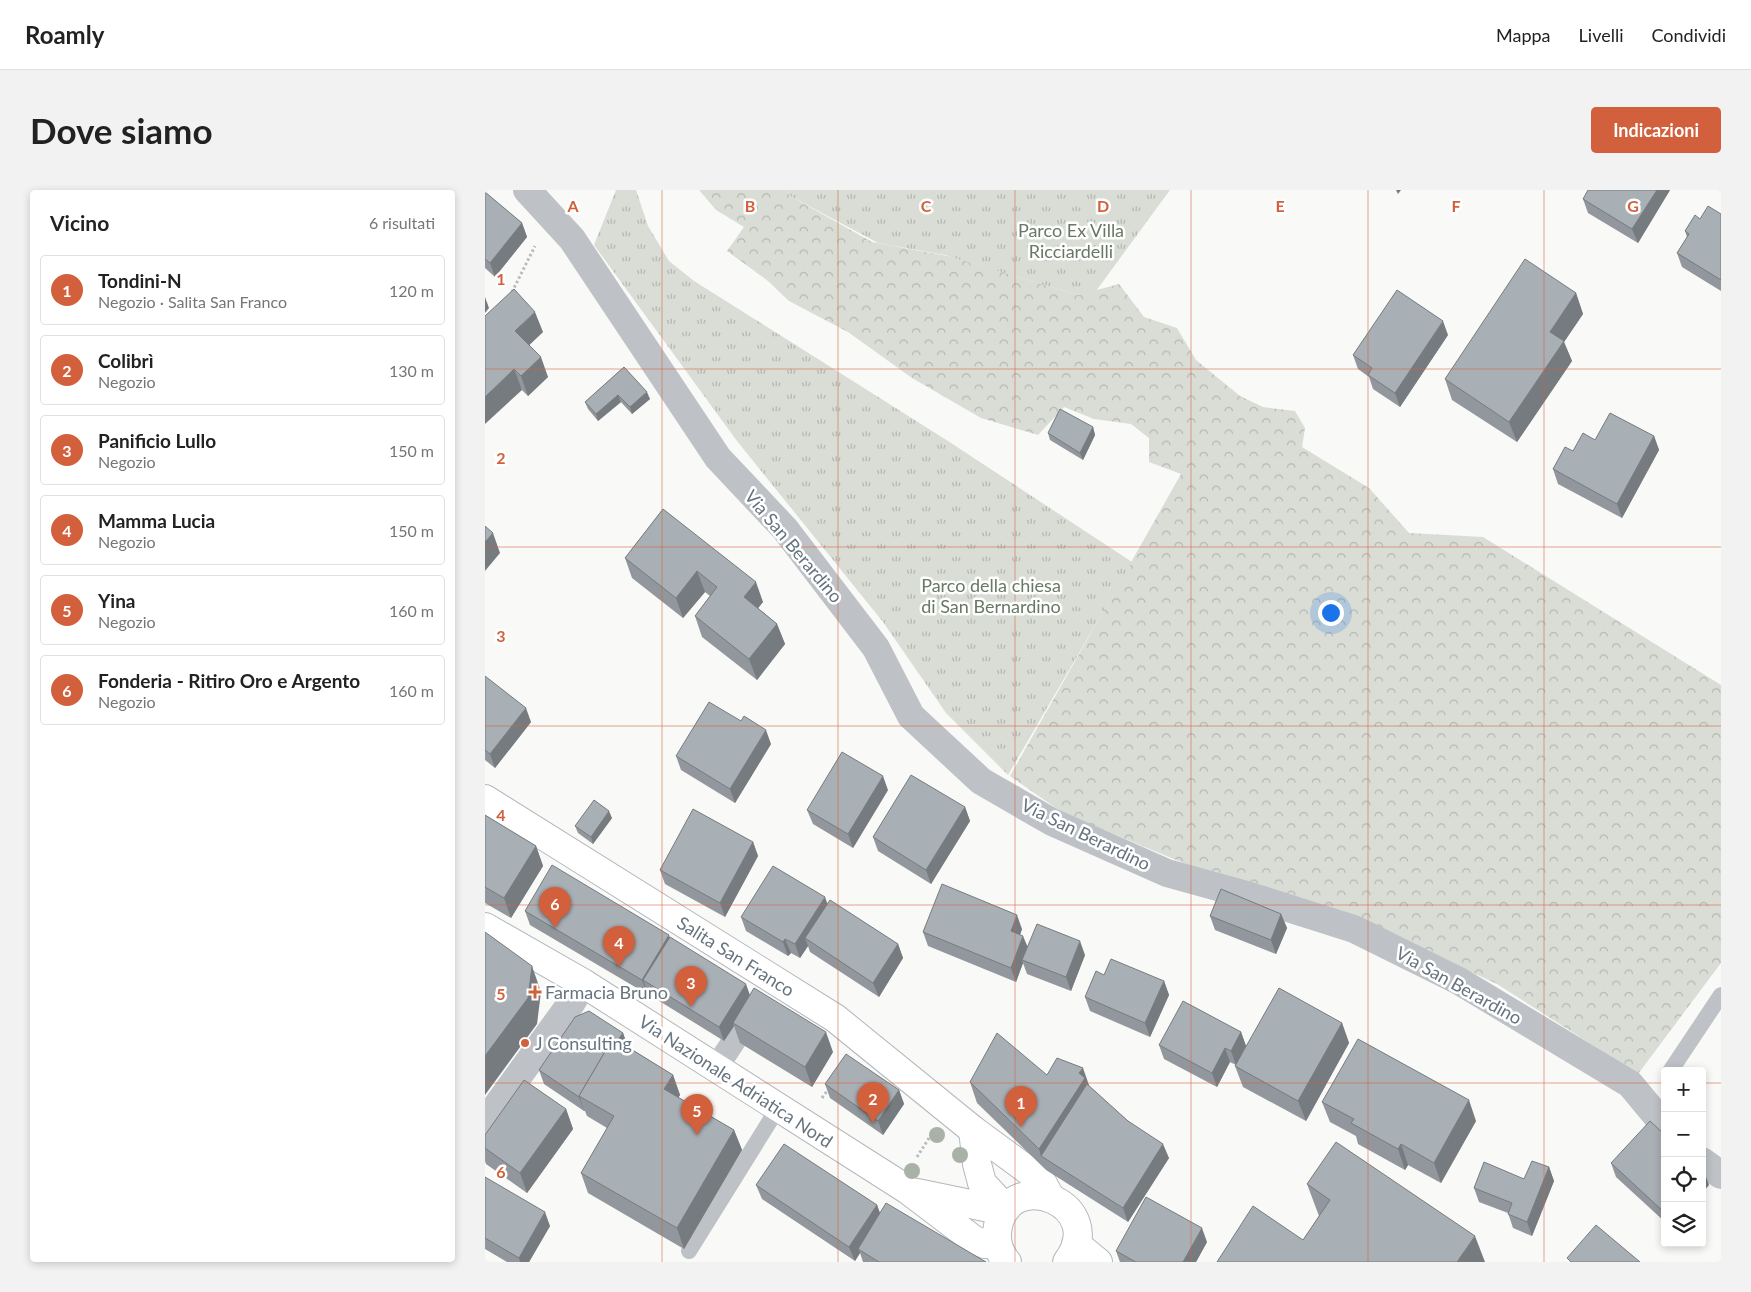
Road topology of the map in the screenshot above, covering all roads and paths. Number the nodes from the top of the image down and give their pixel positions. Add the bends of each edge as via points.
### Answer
1 (527, 190) edge
2 (536, 238) dead end
3 (508, 298) edge
4 (485, 799) edge
5 (485, 927) edge
6 (583, 983) junction
7 (1721, 995) edge
8 (749, 1018) edge
9 (1673, 1067) edge
10 (716, 1068) junction
11 (833, 1083) edge
12 (819, 1104) dead end
13 (778, 1108) junction
14 (1661, 1121) edge
15 (485, 1122) edge
16 (973, 1130) junction
17 (927, 1141) dead end
18 (917, 1157) dead end
19 (1706, 1164) edge
20 (1721, 1175) edge
21 (908, 1190) junction
22 (1050, 1197) junction
23 (1005, 1210) junction
24 (689, 1250) dead end
25 (1002, 1253) edge
26 (1071, 1253) edge
27 (1098, 1262) edge

1 - 14 street, Via San Berardino via 572,239 718,458 785,529 877,648 911,716 981,781 1052,822 1167,873 1353,929 1459,981 1630,1084
2 - 3 path via 529,259
4 - 16 main road, Salita San Franco via 835,1018
5 - 6 main road, Via Nazionale Adriatica Nord
6 - 10 main road, Via Nazionale Adriatica Nord
6 - 15 street
7 - 9 lane
8 - 10 street
10 - 13 main road, Via Nazionale Adriatica Nord
11 - 12 path
13 - 21 main road, Via Nazionale Adriatica Nord
13 - 24 lane
16 - 22 main road, Salita San Franco via 1033,1174
16 - 23 main road via 982,1183
17 - 18 path
19 - 20 street
21 - 23 main road, Via Nazionale Adriatica Nord
21 - 25 main road, Via Nazionale Adriatica Nord via 974,1240
22 - 23 main road via 1026,1196
22 - 26 main road via 1069,1211 1077,1232
23 - 25 main road, Via Nazionale Adriatica Nord via 999,1221
26 - 27 main road

